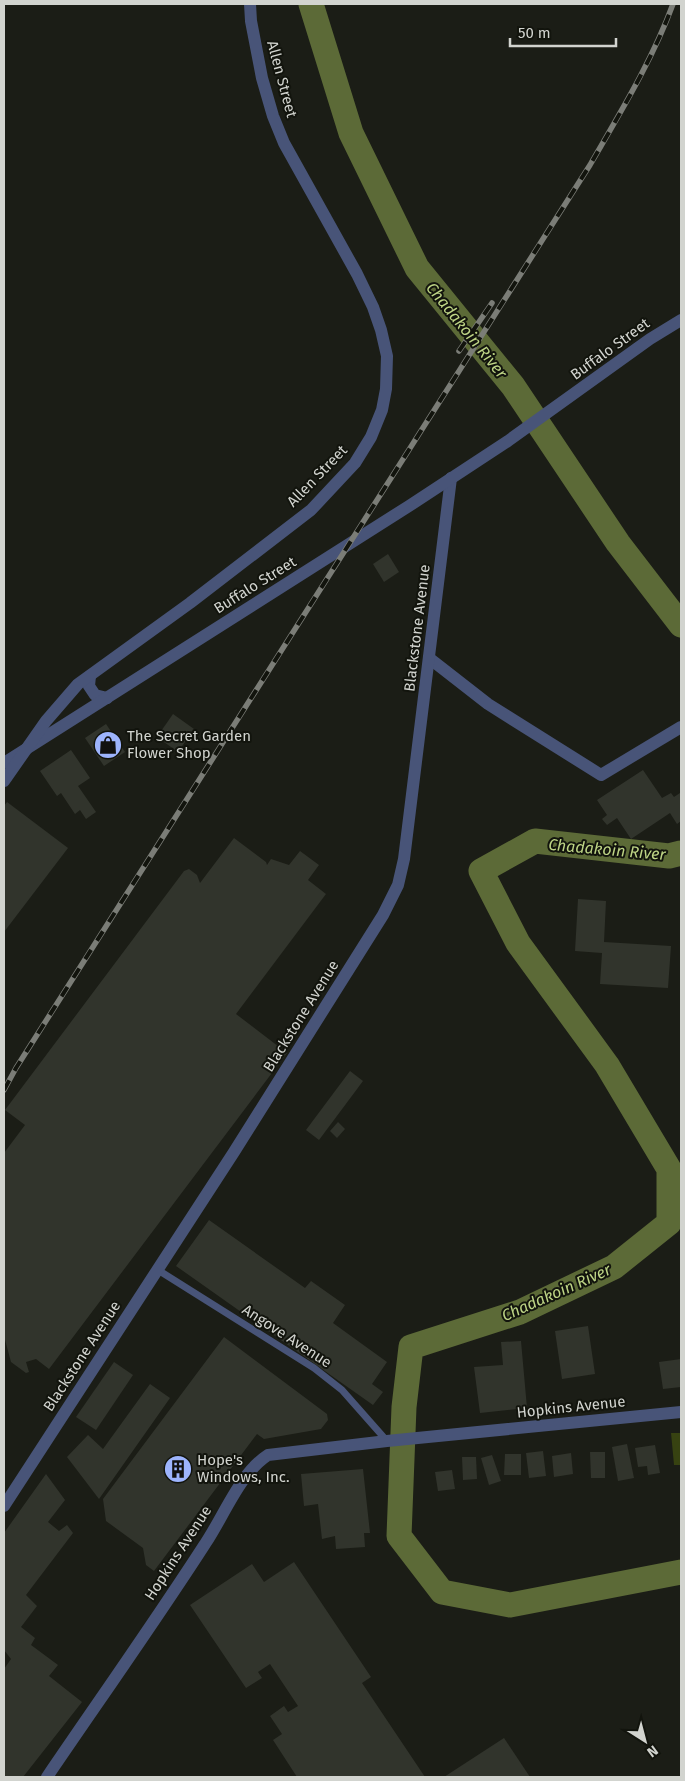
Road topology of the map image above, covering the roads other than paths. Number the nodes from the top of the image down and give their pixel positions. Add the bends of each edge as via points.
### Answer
1 (250, 4) edge
2 (681, 320) edge
3 (451, 478) junction
4 (429, 658) junction
5 (90, 676) junction
6 (107, 698) junction
7 (681, 728) edge
8 (26, 749) junction
9 (4, 763) edge
10 (4, 781) edge
11 (158, 1270) junction
12 (681, 1412) edge
13 (391, 1440) junction
14 (4, 1506) edge
15 (47, 1777) edge

1 - 5 street, Allen Street via 260,72 273,116 284,143 357,274 381,330 387,356 382,410 355,463 311,510
2 - 3 street, Buffalo Street
3 - 4 street, Blackstone Avenue
3 - 6 street, Buffalo Street
4 - 7 street via 488,704 602,775
4 - 11 street, Blackstone Avenue via 398,885 383,915
5 - 6 street via 89,686 95,695
5 - 8 street, Allen Street via 78,684
6 - 8 street, Buffalo Street
8 - 9 street, Buffalo Street
8 - 10 street, Allen Street
11 - 13 lane, Angove Avenue via 314,1368 342,1390
11 - 14 street, Blackstone Avenue
12 - 13 street, Hopkins Avenue
13 - 15 street, Hopkins Avenue via 268,1454 258,1462

